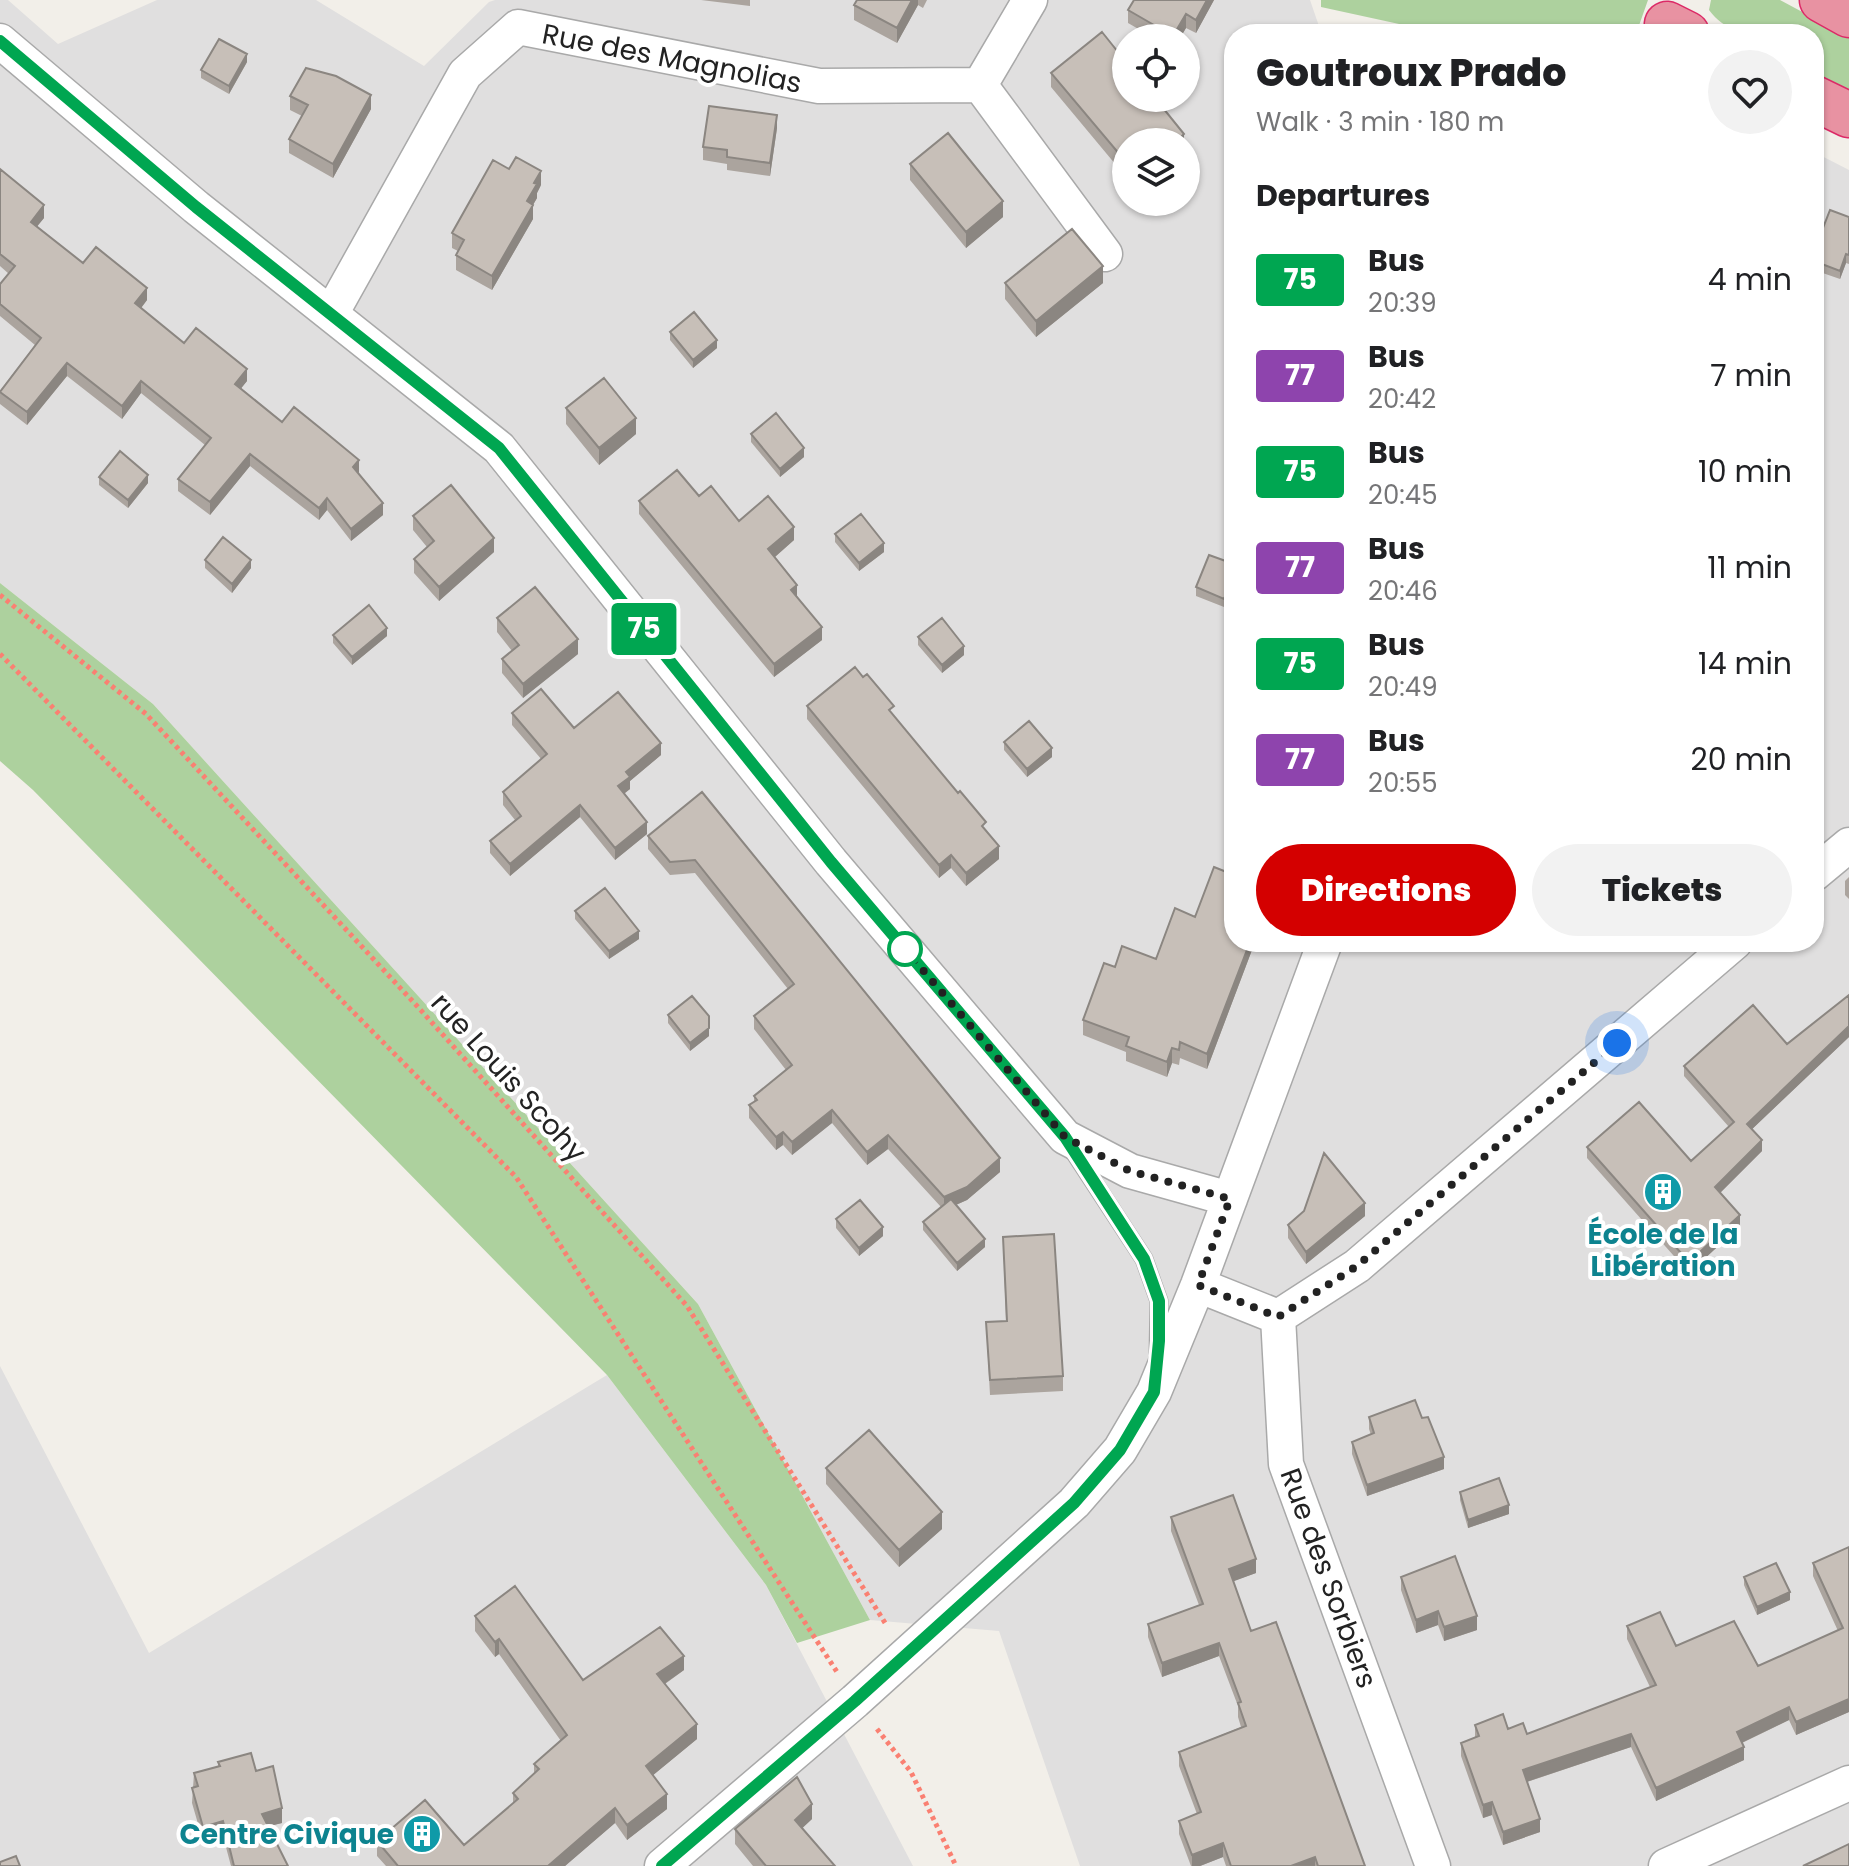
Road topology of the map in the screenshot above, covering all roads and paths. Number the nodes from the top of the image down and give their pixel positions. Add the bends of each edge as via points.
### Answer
1 (1030, 0) edge
2 (1822, 0) edge
3 (1849, 15) edge
4 (0, 41) edge
5 (980, 85) junction
6 (1824, 103) edge
7 (1849, 115) edge
8 (1105, 254) dead end
9 (331, 314) junction
10 (0, 595) edge
11 (0, 654) edge
12 (1849, 845) edge
13 (1824, 866) edge
14 (1321, 952) edge
15 (1723, 952) edge
16 (1065, 1137) junction
17 (1230, 1199) junction
18 (1198, 1285) junction
19 (1278, 1317) junction
20 (1154, 1392) junction
21 (905, 1655) junction
22 (855, 1701) junction
23 (1849, 1783) edge
24 (662, 1866) edge
25 (956, 1866) edge
26 (1433, 1866) edge
27 (1666, 1866) edge

1 - 5 street
2 - 3 highway
4 - 9 street
5 - 8 street
5 - 9 street, Rue des Magnolias via 819,86 518,27 465,74
6 - 7 highway
9 - 16 street via 499,448 831,862
10 - 21 path, rue Louis Scohy via 146,714 687,1306
11 - 22 path via 516,1177
12 - 13 street
14 - 17 street
15 - 19 street via 1357,1266
16 - 17 street via 1130,1171
16 - 20 lane via 1144,1259 1159,1301
17 - 18 street
18 - 19 street
18 - 20 street
19 - 26 street, Rue des Sorbiers via 1286,1464
20 - 21 street via 1120,1450 1074,1503
21 - 22 street
22 - 24 street
22 - 25 path via 911,1772
23 - 27 street

